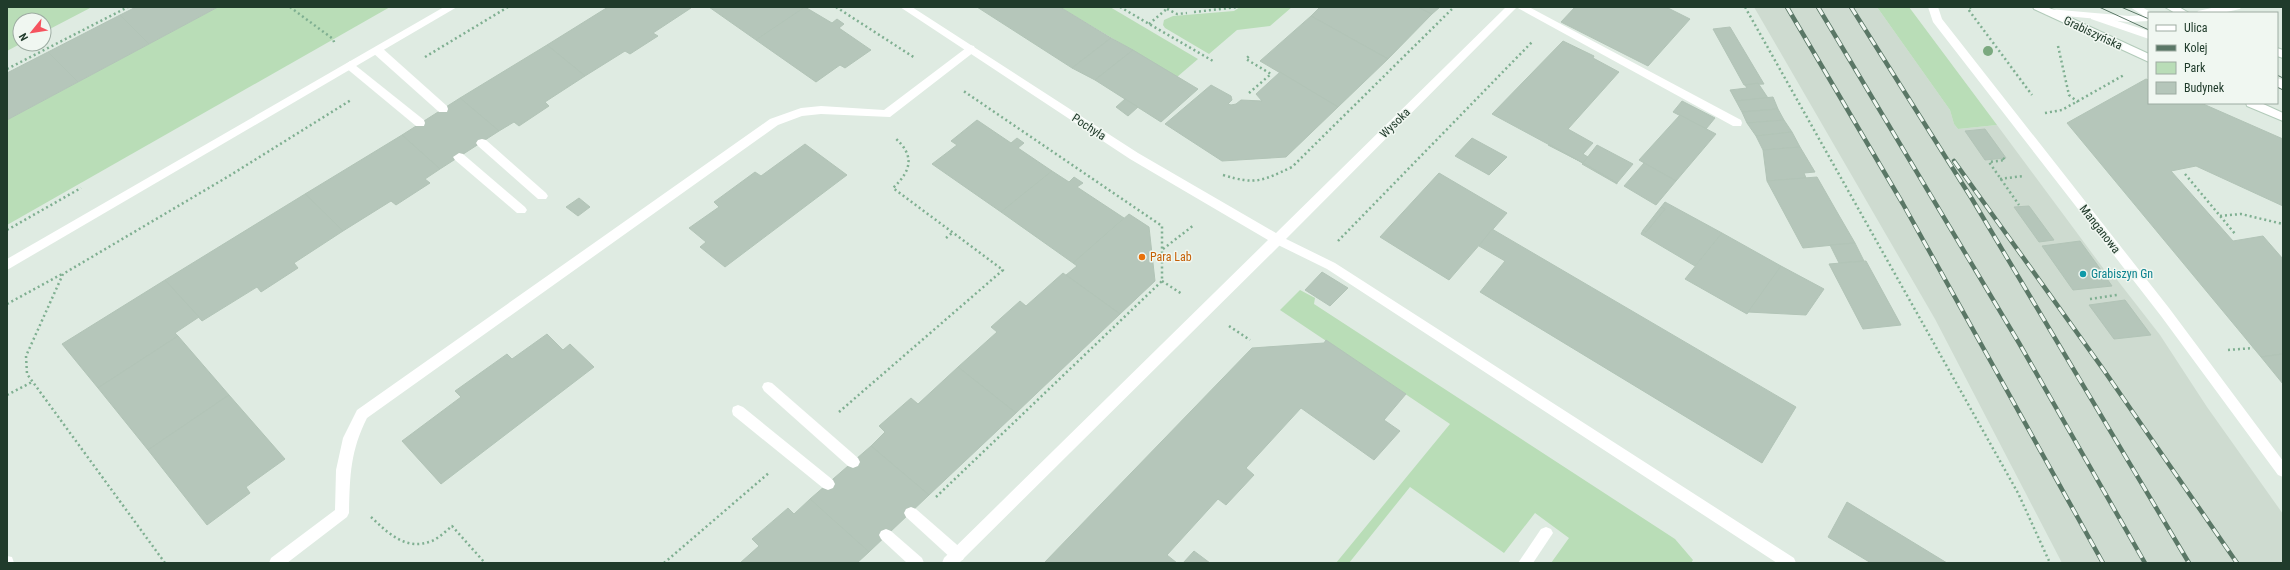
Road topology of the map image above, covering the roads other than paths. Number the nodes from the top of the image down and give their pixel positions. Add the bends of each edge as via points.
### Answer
1 (452, 7) edge
2 (905, 7) edge
3 (1512, 7) edge
4 (1521, 7) edge
5 (1933, 7) edge
6 (2038, 7) edge
7 (2135, 7) edge
8 (2170, 7) edge
9 (2236, 7) edge
10 (2048, 12) junction
11 (2182, 12) edge
12 (2208, 12) edge
13 (2148, 16) edge
14 (2095, 17) junction
15 (2148, 17) edge
16 (2148, 35) edge
17 (970, 49) junction
18 (377, 50) junction
19 (2148, 58) edge
20 (350, 66) junction
21 (2253, 104) edge
22 (443, 109) dead end
23 (2283, 117) edge
24 (420, 123) dead end
25 (1737, 123) dead end
26 (482, 142) dead end
27 (459, 157) dead end
28 (542, 196) dead end
29 (521, 210) dead end
30 (1278, 240) junction
31 (7, 265) edge
32 (768, 387) dead end
33 (738, 411) dead end
34 (853, 462) dead end
35 (2283, 471) edge
36 (828, 484) dead end
37 (913, 514) road end
38 (1546, 533) dead end
39 (886, 535) dead end
40 (953, 559) edge
41 (276, 563) edge
42 (917, 563) edge
43 (1525, 563) edge
44 (1789, 563) edge

1 - 18 street
2 - 17 street, Pochyła
3 - 30 street, Wysoka
4 - 25 street
5 - 35 street, Manganowa via 1937,20 2165,312
6 - 10 street, Grabiszyńska
7 - 13 street
8 - 11 street
9 - 12 street
10 - 14 street
10 - 19 street, Grabiszyńska
14 - 15 street
14 - 16 street
17 - 30 street, Pochyła via 1134,156
17 - 41 street via 886,114 821,110 801,112 774,122 362,414 350,438 343,470 342,513
18 - 20 street
18 - 22 street
20 - 24 street
20 - 31 street
21 - 23 street
26 - 28 street
27 - 29 street
30 - 40 street, Wysoka
30 - 44 street, Pochyła via 1319,259
32 - 34 street
33 - 36 street
37 - 40 street
38 - 43 street
39 - 42 street

